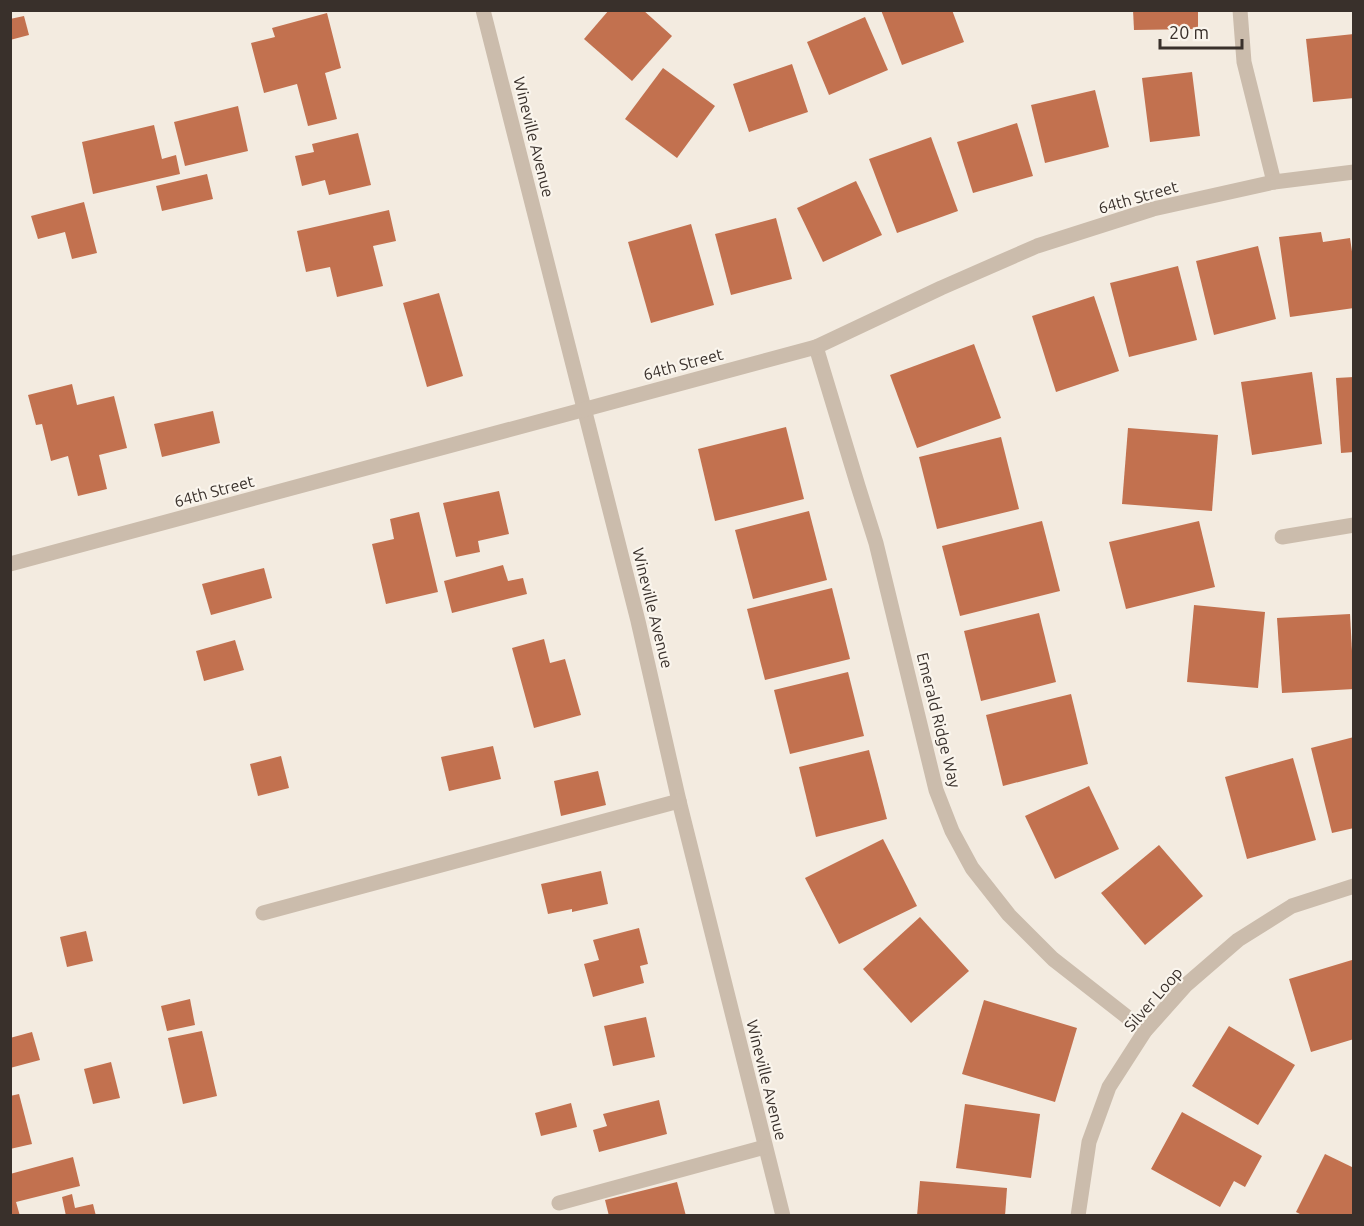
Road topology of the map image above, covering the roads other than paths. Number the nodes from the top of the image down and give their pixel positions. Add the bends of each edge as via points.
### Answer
1 (483, 10) edge
2 (1240, 10) edge
3 (1353, 172) edge
4 (1274, 182) junction
5 (816, 347) junction
6 (584, 409) junction
7 (1353, 525) edge
8 (1282, 537) dead end
9 (10, 564) edge
10 (679, 801) junction
11 (1353, 886) edge
12 (263, 913) dead end
13 (1145, 1031) junction
14 (765, 1147) junction
15 (559, 1203) dead end
16 (783, 1215) edge
17 (1078, 1215) edge

1 - 6 street, Wineville Avenue
2 - 4 street via 1244,62
3 - 4 street, 64th Street
4 - 5 street, 64th Street via 1153,209 1038,246
5 - 6 street, 64th Street
5 - 13 street, Emerald Ridge Way via 876,543 936,790 952,831 972,868 1009,915 1053,959
6 - 9 street, 64th Street
6 - 10 street, Wineville Avenue
7 - 8 street
10 - 12 street
10 - 14 street, Wineville Avenue
11 - 13 street, Silver Loop via 1292,906 1238,940 1186,985
13 - 17 street, Silver Loop via 1109,1087 1089,1142
14 - 15 street
14 - 16 street, Wineville Avenue

